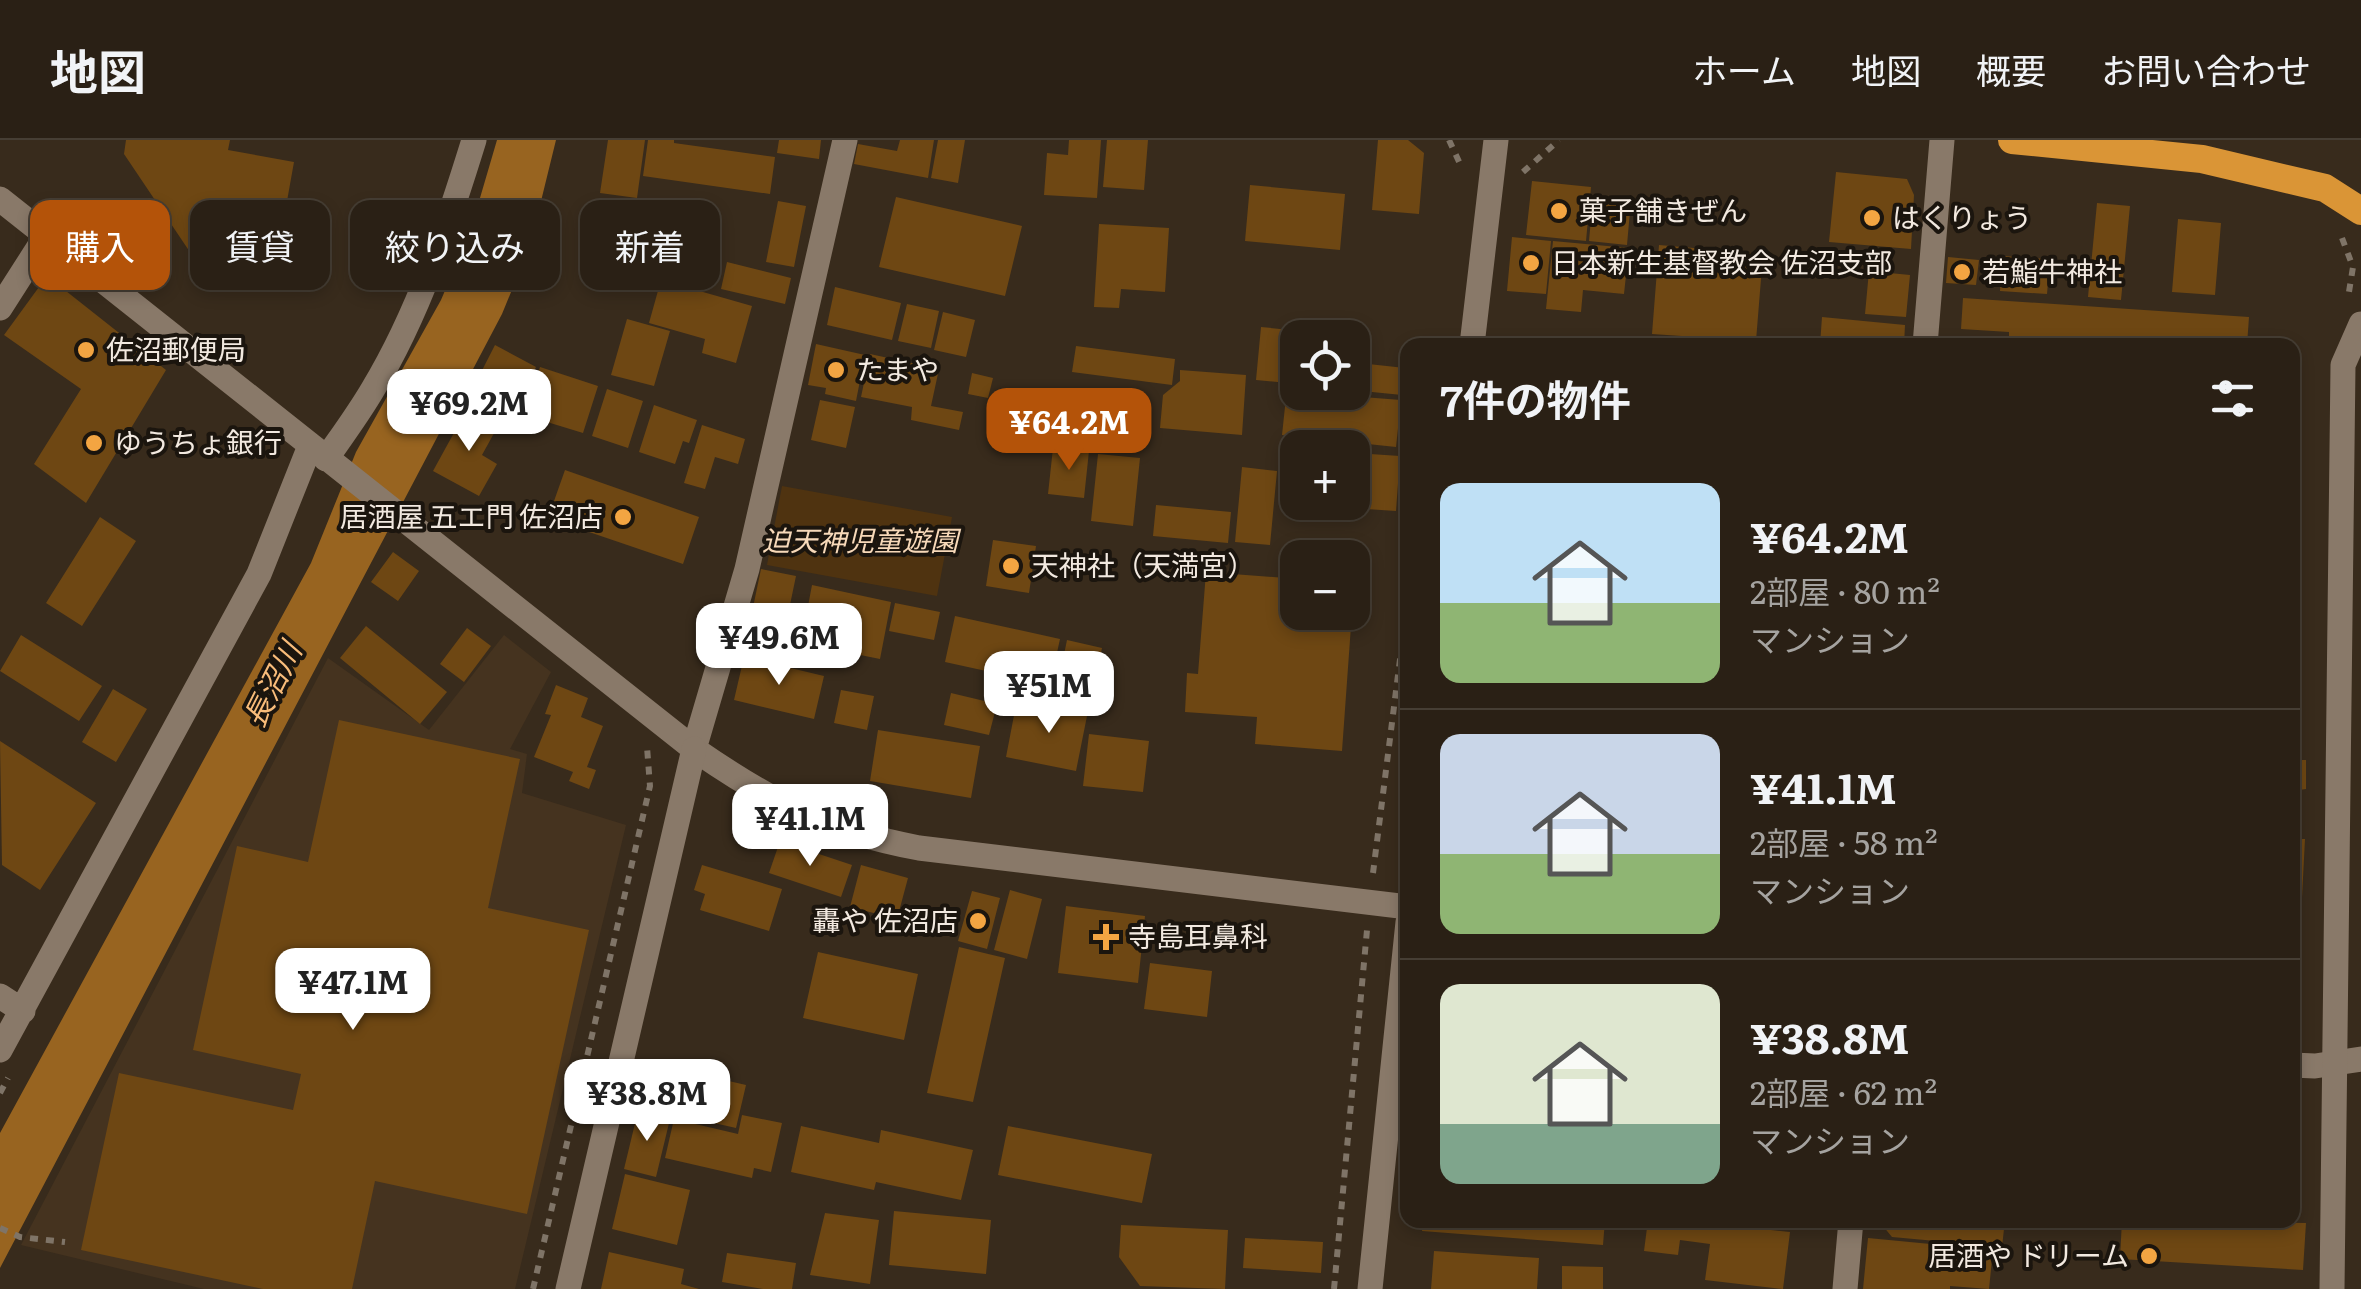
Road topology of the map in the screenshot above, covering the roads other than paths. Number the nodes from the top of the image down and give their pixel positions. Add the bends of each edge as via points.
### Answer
1 (474, 140) edge
2 (845, 140) edge
3 (1496, 140) edge
4 (1942, 140) edge
5 (2012, 140) edge
6 (0, 198) edge
7 (2361, 212) edge
8 (30, 223) edge
9 (30, 261) edge
10 (114, 290) edge
11 (0, 308) edge
12 (2354, 314) edge
13 (1473, 338) edge
14 (1926, 338) edge
15 (323, 457) junction
16 (694, 749) junction
17 (1400, 907) edge
18 (0, 996) edge
19 (1400, 999) edge
20 (23, 1011) junction
21 (0, 1050) edge
22 (2361, 1059) edge
23 (2333, 1063) junction
24 (2300, 1065) edge
25 (1850, 1228) edge
26 (568, 1289) edge
27 (1370, 1289) edge
28 (1846, 1289) edge
29 (2332, 1289) edge

1 - 15 street via 412,311 374,388
2 - 16 street via 747,569
3 - 13 street
4 - 14 street
5 - 7 highway via 2202,158 2324,188
6 - 8 street
9 - 11 street
10 - 15 street
12 - 23 street via 2343,365
15 - 16 street
15 - 20 street
16 - 17 street via 786,808 867,838
16 - 26 street
18 - 20 street
19 - 27 street
20 - 21 street
22 - 23 street
23 - 24 street
23 - 29 street
25 - 28 street

